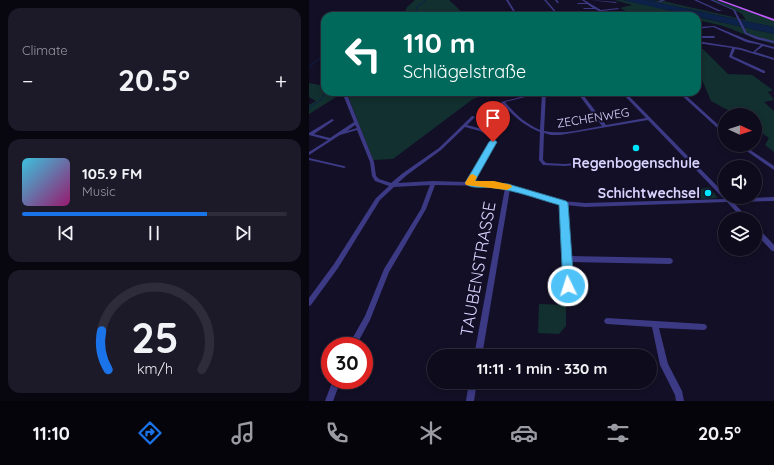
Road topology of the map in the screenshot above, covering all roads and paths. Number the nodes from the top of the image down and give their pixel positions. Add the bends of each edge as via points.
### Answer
1 (507, 0) edge
2 (545, 0) edge
3 (555, 0) edge
4 (583, 0) edge
5 (591, 0) edge
6 (659, 0) edge
7 (665, 0) edge
8 (695, 0) edge
9 (711, 0) edge
10 (718, 0) edge
11 (616, 2) dead end
12 (558, 3) dead end
13 (578, 4) dead end
14 (588, 4) junction
15 (607, 7) dead end
16 (595, 8) junction
17 (584, 9) dead end
18 (618, 9) dead end
19 (579, 10) dead end
20 (722, 11) dead end
21 (514, 12) edge
22 (556, 12) edge
23 (582, 12) edge
24 (601, 12) joint
25 (774, 20) edge
26 (701, 26) edge
27 (701, 37) edge
28 (714, 37) dead end
29 (774, 42) edge
30 (701, 43) edge
31 (763, 45) junction
32 (734, 48) junction
33 (774, 48) edge
34 (753, 53) junction
35 (774, 59) edge
36 (764, 72) dead end
37 (344, 96) edge
38 (528, 96) edge
39 (544, 96) edge
40 (582, 96) edge
41 (627, 96) edge
42 (684, 96) edge
43 (473, 117) dead end
44 (649, 119) junction
45 (332, 120) dead end
46 (356, 123) junction
47 (465, 126) junction
48 (605, 127) junction
49 (718, 127) edge
50 (358, 129) junction
51 (543, 133) junction
52 (310, 134) edge
53 (339, 134) junction
54 (330, 139) junction
55 (751, 152) edge
56 (309, 154) edge
57 (309, 159) edge
58 (609, 160) dead end
59 (344, 167) dead end
60 (774, 168) edge
61 (469, 183) junction
62 (433, 184) junction
63 (391, 185) junction
64 (508, 187) junction
65 (718, 189) edge
66 (718, 199) edge
67 (762, 199) edge
68 (774, 199) edge
69 (563, 203) junction
70 (732, 204) edge
71 (740, 212) edge
72 (762, 236) edge
73 (774, 249) edge
74 (567, 259) junction
75 (670, 261) dead end
76 (569, 300) dead end
77 (309, 303) edge
78 (607, 321) dead end
79 (655, 324) junction
80 (705, 327) dead end
81 (357, 337) edge
82 (479, 349) edge
83 (334, 389) edge
84 (472, 389) edge
85 (329, 401) edge
86 (470, 401) edge
87 (680, 401) edge

1 - 21 street
2 - 22 street
3 - 12 street
4 - 14 street
5 - 11 street
6 - 7 street
8 - 20 street
9 - 29 street via 735,12 745,33
10 - 25 main road
13 - 14 street
14 - 16 street
15 - 16 street
16 - 17 street
16 - 24 street
18 - 24 street
19 - 23 street
26 - 31 street via 713,26
27 - 28 street
30 - 32 street
31 - 33 street
31 - 34 street
32 - 34 street
32 - 36 street via 731,57
34 - 35 street
37 - 46 street
38 - 51 street, ZECHENWEG via 503,102 524,123
39 - 51 street, ZECHENWEG
40 - 48 street
41 - 44 street
42 - 49 street
43 - 47 street
44 - 48 street, ZECHENWEG
44 - 65 street
45 - 52 street
46 - 50 street
46 - 53 street
47 - 61 street via 494,137 488,153
47 - 63 street via 440,149
48 - 51 street, ZECHENWEG via 560,134
50 - 53 street
50 - 63 street via 372,162 374,176 377,180
51 - 58 street via 541,160 545,164 565,165
52 - 54 street
53 - 54 street
54 - 56 street
55 - 60 street
57 - 59 street
61 - 62 street
61 - 64 street
62 - 63 street
62 - 81 street via 423,210 386,271 368,318
63 - 77 street via 378,199 336,266
64 - 69 street
64 - 82 street, TAUBENSTRASSE
66 - 69 street via 608,206
67 - 68 street
69 - 74 street
70 - 71 street
72 - 73 street
74 - 75 street
74 - 76 street
78 - 79 street
79 - 80 street
79 - 87 street via 664,365
83 - 85 street
84 - 86 street

